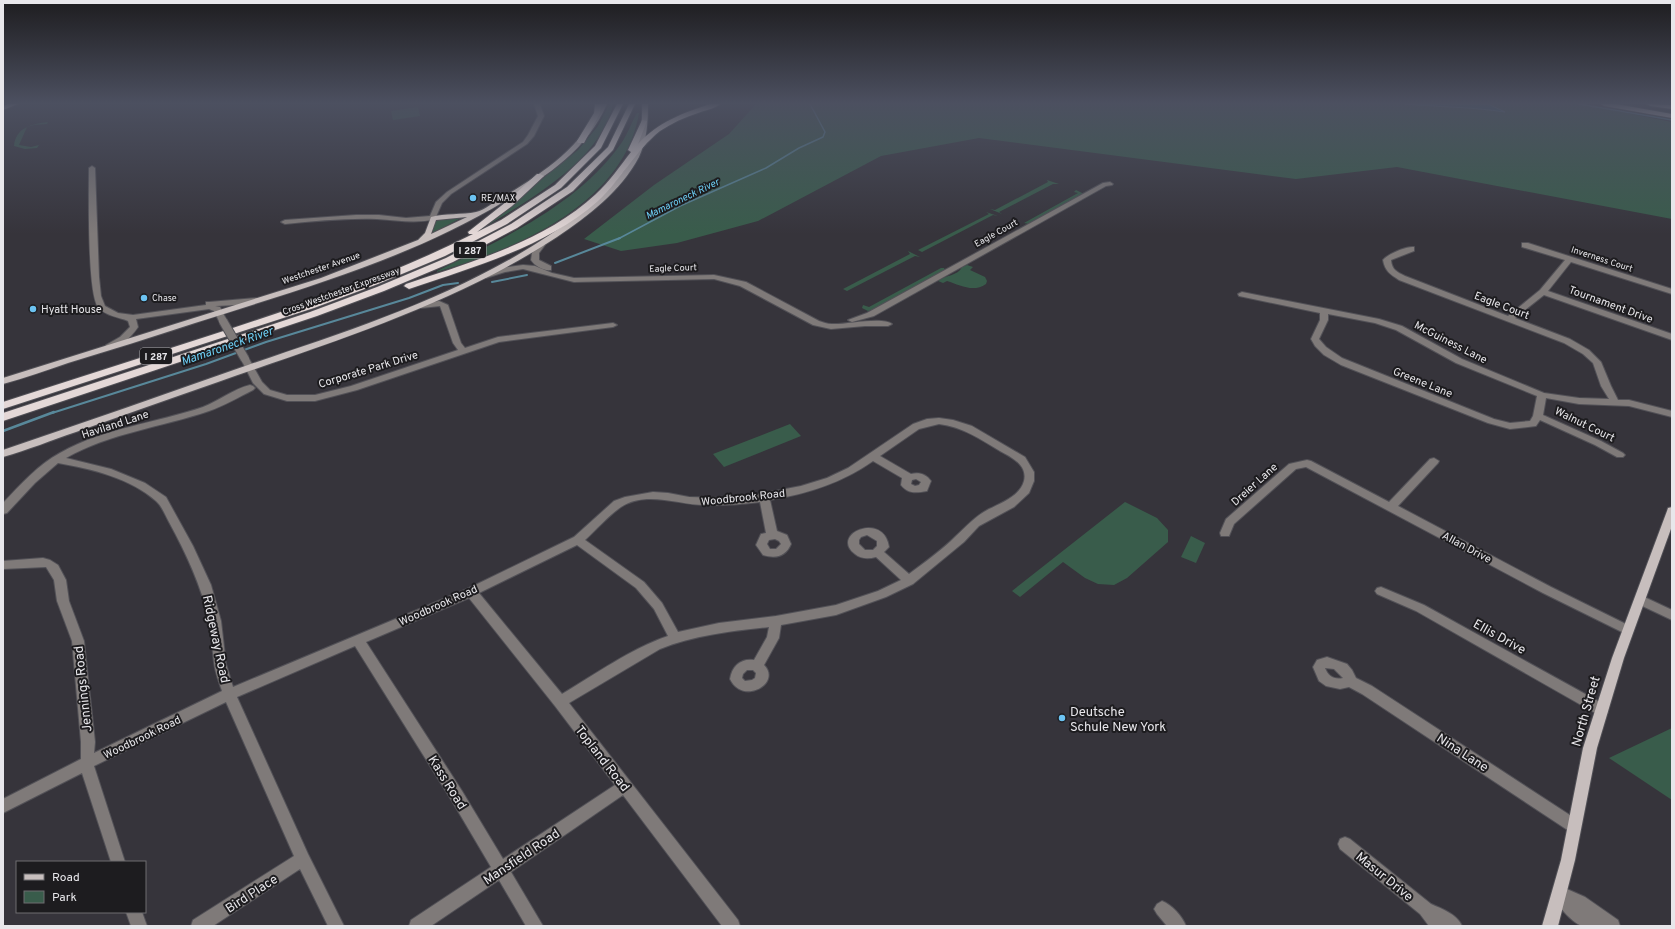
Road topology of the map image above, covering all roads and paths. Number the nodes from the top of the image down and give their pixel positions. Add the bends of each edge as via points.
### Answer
1 (516, 147) edge
2 (575, 147) edge
3 (597, 147) edge
4 (610, 147) edge
5 (634, 147) edge
6 (639, 149) joint
7 (624, 166) junction
8 (92, 168) dead end
9 (540, 176) junction
10 (1110, 184) dead end
11 (486, 210) junction
12 (433, 218) junction
13 (285, 222) dead end
14 (416, 244) junction
15 (541, 245) junction
16 (1525, 245) dead end
17 (1411, 249) dead end
18 (1570, 259) junction
19 (412, 267) junction
20 (486, 276) junction
21 (305, 286) junction
22 (1543, 292) junction
23 (1672, 292) edge
24 (448, 294) junction
25 (1242, 294) dead end
26 (421, 306) junction
27 (180, 310) junction
28 (1324, 310) junction
29 (871, 314) junction
30 (124, 316) junction
31 (221, 317) junction
32 (1509, 319) junction
33 (888, 324) dead end
34 (613, 325) dead end
35 (851, 325) junction
36 (261, 332) junction
37 (1672, 337) edge
38 (104, 349) junction
39 (463, 351) junction
40 (250, 368) junction
41 (3, 381) edge
42 (250, 388) dead end
43 (1542, 396) junction
44 (1615, 402) junction
45 (3, 406) edge
46 (1672, 414) edge
47 (1538, 416) junction
48 (3, 417) edge
49 (3, 454) edge
50 (1620, 455) dead end
51 (873, 456) junction
52 (58, 460) junction
53 (1434, 461) dead end
54 (1307, 463) joint
55 (909, 477) dead end
56 (764, 497) junction
57 (1391, 507) junction
58 (3, 510) edge
59 (1671, 518) edge
60 (1225, 533) dead end
61 (772, 535) dead end
62 (578, 540) junction
63 (877, 552) dead end
64 (3, 565) edge
65 (909, 581) junction
66 (1381, 591) dead end
67 (471, 592) junction
68 (1640, 600) junction
69 (1672, 615) edge
70 (776, 621) junction
71 (1628, 630) junction
72 (674, 638) junction
73 (358, 640) junction
74 (756, 666) dead end
75 (1350, 681) dead end
76 (229, 694) junction
77 (560, 702) junction
78 (1602, 710) junction
79 (87, 763) junction
80 (625, 786) junction
81 (3, 806) edge
82 (1574, 826) junction
83 (1345, 844) dead end
84 (303, 859) junction
85 (118, 861) edge
86 (500, 869) junction
87 (1560, 894) junction
88 (1162, 909) dead end
89 (1425, 909) junction
90 (134, 913) edge
91 (139, 926) edge
92 (199, 926) edge
93 (336, 926) edge
94 (417, 926) edge
95 (535, 926) edge
96 (732, 926) edge
97 (1178, 926) edge
98 (1439, 926) edge
99 (1454, 926) edge
100 (1550, 926) edge
101 (1596, 926) edge
102 (1612, 926) edge

1 - 12 street via 449,193 439,202
2 - 9 main road, Westchester Avenue
3 - 19 highway, Cross Westchester Expressway / I 287 via 558,185 529,206 492,228
4 - 36 highway, Cross Westchester Expressway / I 287 via 569,189 525,219 468,251 403,280
5 - 7 highway
6 - 7 highway
6 - 15 main road via 630,167 608,193 583,216
7 - 36 highway via 603,191 579,212 551,230 516,247 391,291
8 - 30 street via 97,296 107,311
9 - 11 main road, Westchester Avenue
9 - 19 highway via 467,236
10 - 29 street, Eagle Court via 1105,184
11 - 12 main road
11 - 14 main road, Westchester Avenue
12 - 13 street via 406,220 356,216
12 - 14 main road via 428,234
14 - 21 main road, Westchester Avenue
15 - 20 main road
15 - 29 street, Eagle Court via 535,254 536,262 564,272 588,275 724,273 750,281 822,320 843,321
16 - 18 street, Inverness Court
17 - 32 street, Eagle Court via 1389,258 1388,267 1392,272
18 - 22 street
18 - 23 street, Inverness Court
19 - 45 highway, Cross Westchester Expressway / I 287 via 310,306
20 - 24 main road
20 - 35 street, Eagle Court via 524,267 574,280 705,277 724,279 743,284 816,323 831,327
21 - 27 street via 244,303 204,305
21 - 31 main road, Westchester Avenue
22 - 32 street
22 - 37 street, Tournament Drive
24 - 26 main road
24 - 39 street via 447,300
25 - 28 street, McGuiness Lane
26 - 39 street via 438,303 444,305 457,343
26 - 40 main road
27 - 30 street via 149,316
27 - 31 street via 209,307 217,309
28 - 43 street, McGuiness Lane via 1400,328 1459,361
28 - 47 street, Greene Lane via 1324,320 1315,340 1318,346 1335,359 1491,421 1510,426 1533,424
29 - 35 street, Eagle Court
30 - 38 street via 134,323 131,332
31 - 38 main road, Westchester Avenue
31 - 40 street, Corporate Park Drive, bridge
32 - 44 street, Eagle Court via 1567,341 1586,352 1597,362
33 - 35 street, Eagle Court
34 - 39 street, Corporate Park Drive via 498,340
36 - 48 highway, Cross Westchester Expressway / I 287
38 - 41 main road, Westchester Avenue
39 - 40 street, Corporate Park Drive via 354,388 315,398 287,398 267,392 258,383
40 - 49 main road
42 - 52 street, Haviland Lane via 206,409 112,436 73,451
43 - 44 street, McGuiness Lane
43 - 47 street
44 - 46 street, McGuiness Lane
47 - 50 street, Walnut Court
51 - 55 street
51 - 56 street, Woodbrook Road via 844,475 798,491
51 - 65 street, Woodbrook Road via 915,426 940,421 951,422 970,428 1020,459 1029,472 1025,490 1010,504 976,523
52 - 58 street, Haviland Lane via 27,485
52 - 76 street, Ridgeway Road via 107,471 141,485 162,500 188,546 205,585 215,621 220,664
53 - 57 street
54 - 57 street, Allan Drive
54 - 60 street, Dreier Lane via 1292,466 1230,522
56 - 61 street
56 - 62 street, Woodbrook Road via 713,501 691,501 652,495 635,498 618,504
57 - 71 street, Allan Drive
59 - 68 main road, North Street
62 - 67 street, Woodbrook Road
62 - 72 street via 640,585 658,606
63 - 65 street
64 - 79 street, Jennings Road via 43,562 54,568 60,580 64,601 78,641 88,742
65 - 70 street, Woodbrook Road via 858,604
66 - 78 street, Ellis Drive via 1420,608
67 - 73 street, Woodbrook Road
67 - 77 street, Topland Road
68 - 69 street
68 - 71 main road, North Street
70 - 72 street, Woodbrook Road via 719,628
70 - 74 street via 773,638
71 - 78 main road, North Street
72 - 77 street, Woodbrook Road via 627,661
73 - 76 street, Woodbrook Road
73 - 86 street, Kass Road
75 - 82 street, Nina Lane
76 - 79 street, Woodbrook Road
76 - 84 street, Ridgeway Road
77 - 80 street, Topland Road
78 - 82 main road, North Street via 1590,748
79 - 81 street, Woodbrook Road
79 - 85 street, Jennings Road
80 - 86 street, Mansfield Road
80 - 96 street, Topland Road
82 - 87 main road, North Street
83 - 89 street, Masur Drive
84 - 92 street, Bird Place
84 - 93 street, Ridgeway Road
86 - 94 street, Mansfield Road
86 - 95 street, Kass Road
87 - 100 main road, North Street
87 - 101 street via 1577,913
87 - 102 street via 1580,902
88 - 97 street
89 - 98 street, Masur Drive
89 - 99 street, Masur Drive via 1441,916
90 - 91 street

